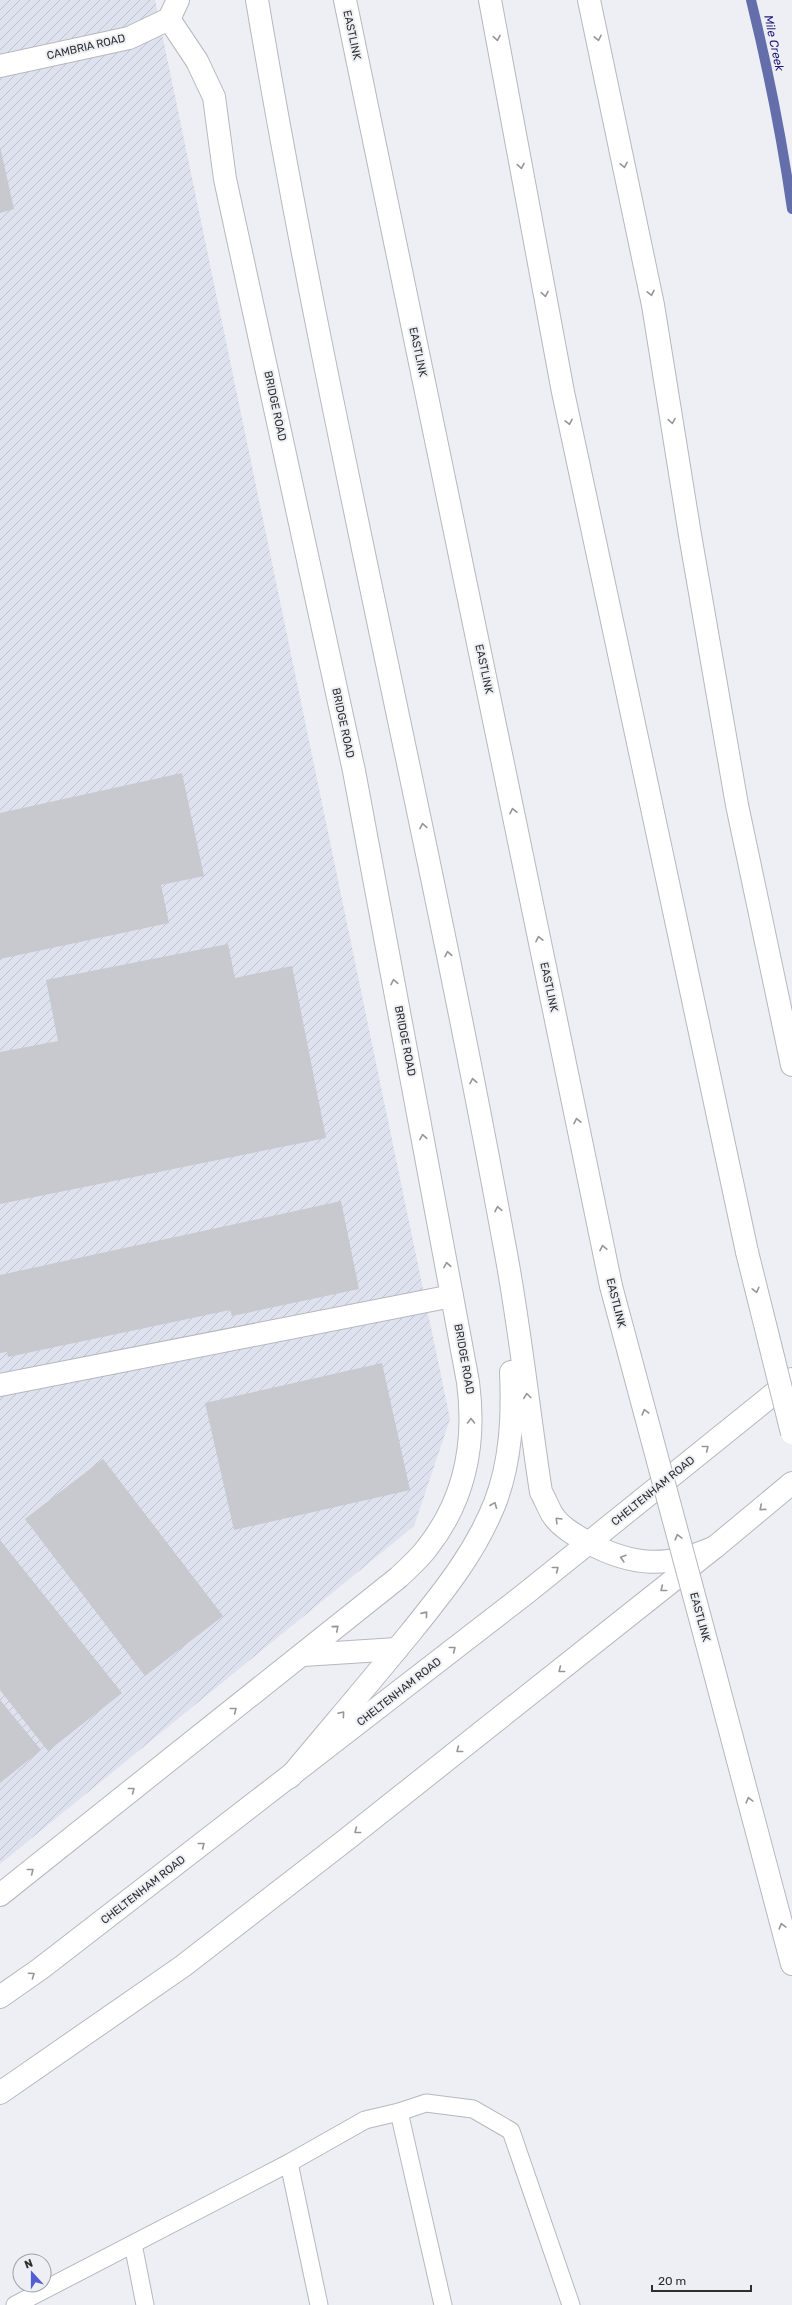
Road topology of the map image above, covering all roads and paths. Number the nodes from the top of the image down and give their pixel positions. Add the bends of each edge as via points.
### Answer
1 (257, 0) edge
2 (345, 0) edge
3 (490, 0) edge
4 (589, 0) edge
5 (174, 9) edge
6 (0, 66) edge
7 (792, 1065) edge
8 (505, 1247) junction
9 (452, 1296) junction
10 (792, 1379) edge
11 (0, 1385) edge
12 (792, 1433) edge
13 (792, 1483) edge
14 (589, 1543) junction
15 (715, 1547) junction
16 (397, 1648) junction
17 (303, 1655) junction
18 (290, 1777) junction
19 (0, 1895) edge
20 (792, 1964) edge
21 (0, 1997) edge
22 (0, 2093) edge
23 (399, 2112) junction
24 (289, 2163) junction
25 (133, 2244) junction
26 (15, 2305) edge
27 (145, 2305) edge
28 (320, 2305) edge
29 (443, 2305) edge
30 (571, 2305) edge

8 -> 1 main road via 422,825 321,342
20 -> 2 main road, EASTLINK, bridge via 611,1286
3 -> 12 main road, bridge via 563,392 747,1252
4 -> 7 main road via 653,305 737,805
5 - 6 main road, CAMBRIA ROAD via 129,38
9 -> 5 main road, BRIDGE ROAD via 354,771 225,179 214,97
14 -> 8 main road via 571,1533 552,1515 541,1492
16 -> 8 main road via 466,1560 481,1535 505,1471 512,1410
9 - 11 main road
17 -> 9 main road, BRIDGE ROAD via 399,1577 427,1548 448,1515 464,1478 471,1436 471,1405
14 -> 10 main road, CHELTENHAM ROAD
13 -> 15 main road
15 -> 14 main road via 691,1557 660,1563 623,1558
18 -> 14 main road, CHELTENHAM ROAD
15 -> 22 main road via 183,1966
16 - 17 main road
18 -> 16 main road
19 -> 17 main road
21 -> 18 main road, CHELTENHAM ROAD
23 - 24 lane via 365,2120
23 - 29 lane
23 - 30 lane via 426,2103 473,2109 511,2131
24 - 25 lane
24 - 28 lane
25 - 26 lane
25 - 27 lane

